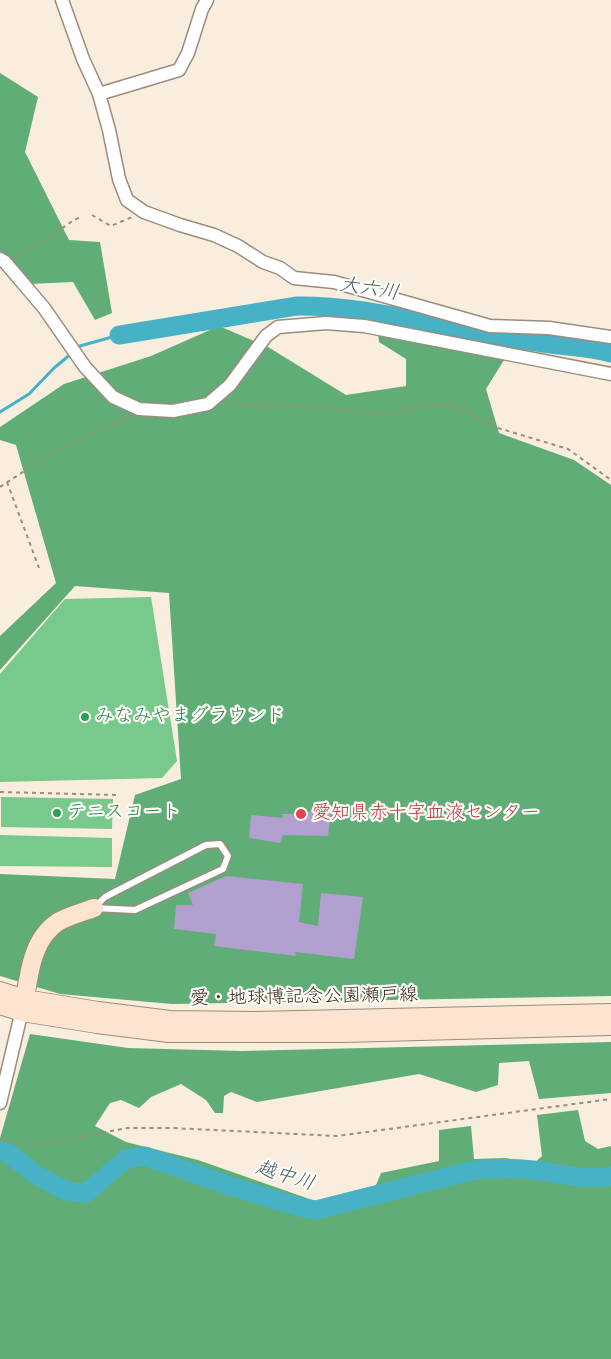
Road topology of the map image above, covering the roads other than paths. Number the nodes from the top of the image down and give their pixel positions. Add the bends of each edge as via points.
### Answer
1 (62, 0) edge
2 (207, 0) edge
3 (99, 94) junction
4 (2, 260) edge
5 (611, 337) edge
6 (611, 374) edge
7 (94, 908) junction
8 (0, 991) edge
9 (0, 1005) edge
10 (24, 1005) junction
11 (611, 1013) edge
12 (611, 1026) edge
13 (0, 1103) edge

1 - 3 street
2 - 3 street via 179,70
3 - 5 street via 127,200 144,212 214,235 294,278 334,282 490,326 549,328
4 - 6 street via 44,308 85,367 113,397 139,409 174,411 208,404 230,385 266,336 278,328 298,325 364,326
7 - 7 lane via 105,897 206,845 220,844 228,856 222,869 135,910
7 - 10 main road via 58,922 42,937 31,963
8 - 10 main road, 愛・地球博記念公園瀬戸線
9 - 10 main road, 愛・地球博記念公園瀬戸線
10 - 11 main road, 愛・地球博記念公園瀬戸線 via 170,1020
10 - 12 main road, 愛・地球博記念公園瀬戸線 via 97,1024 169,1033 343,1033
10 - 13 street

